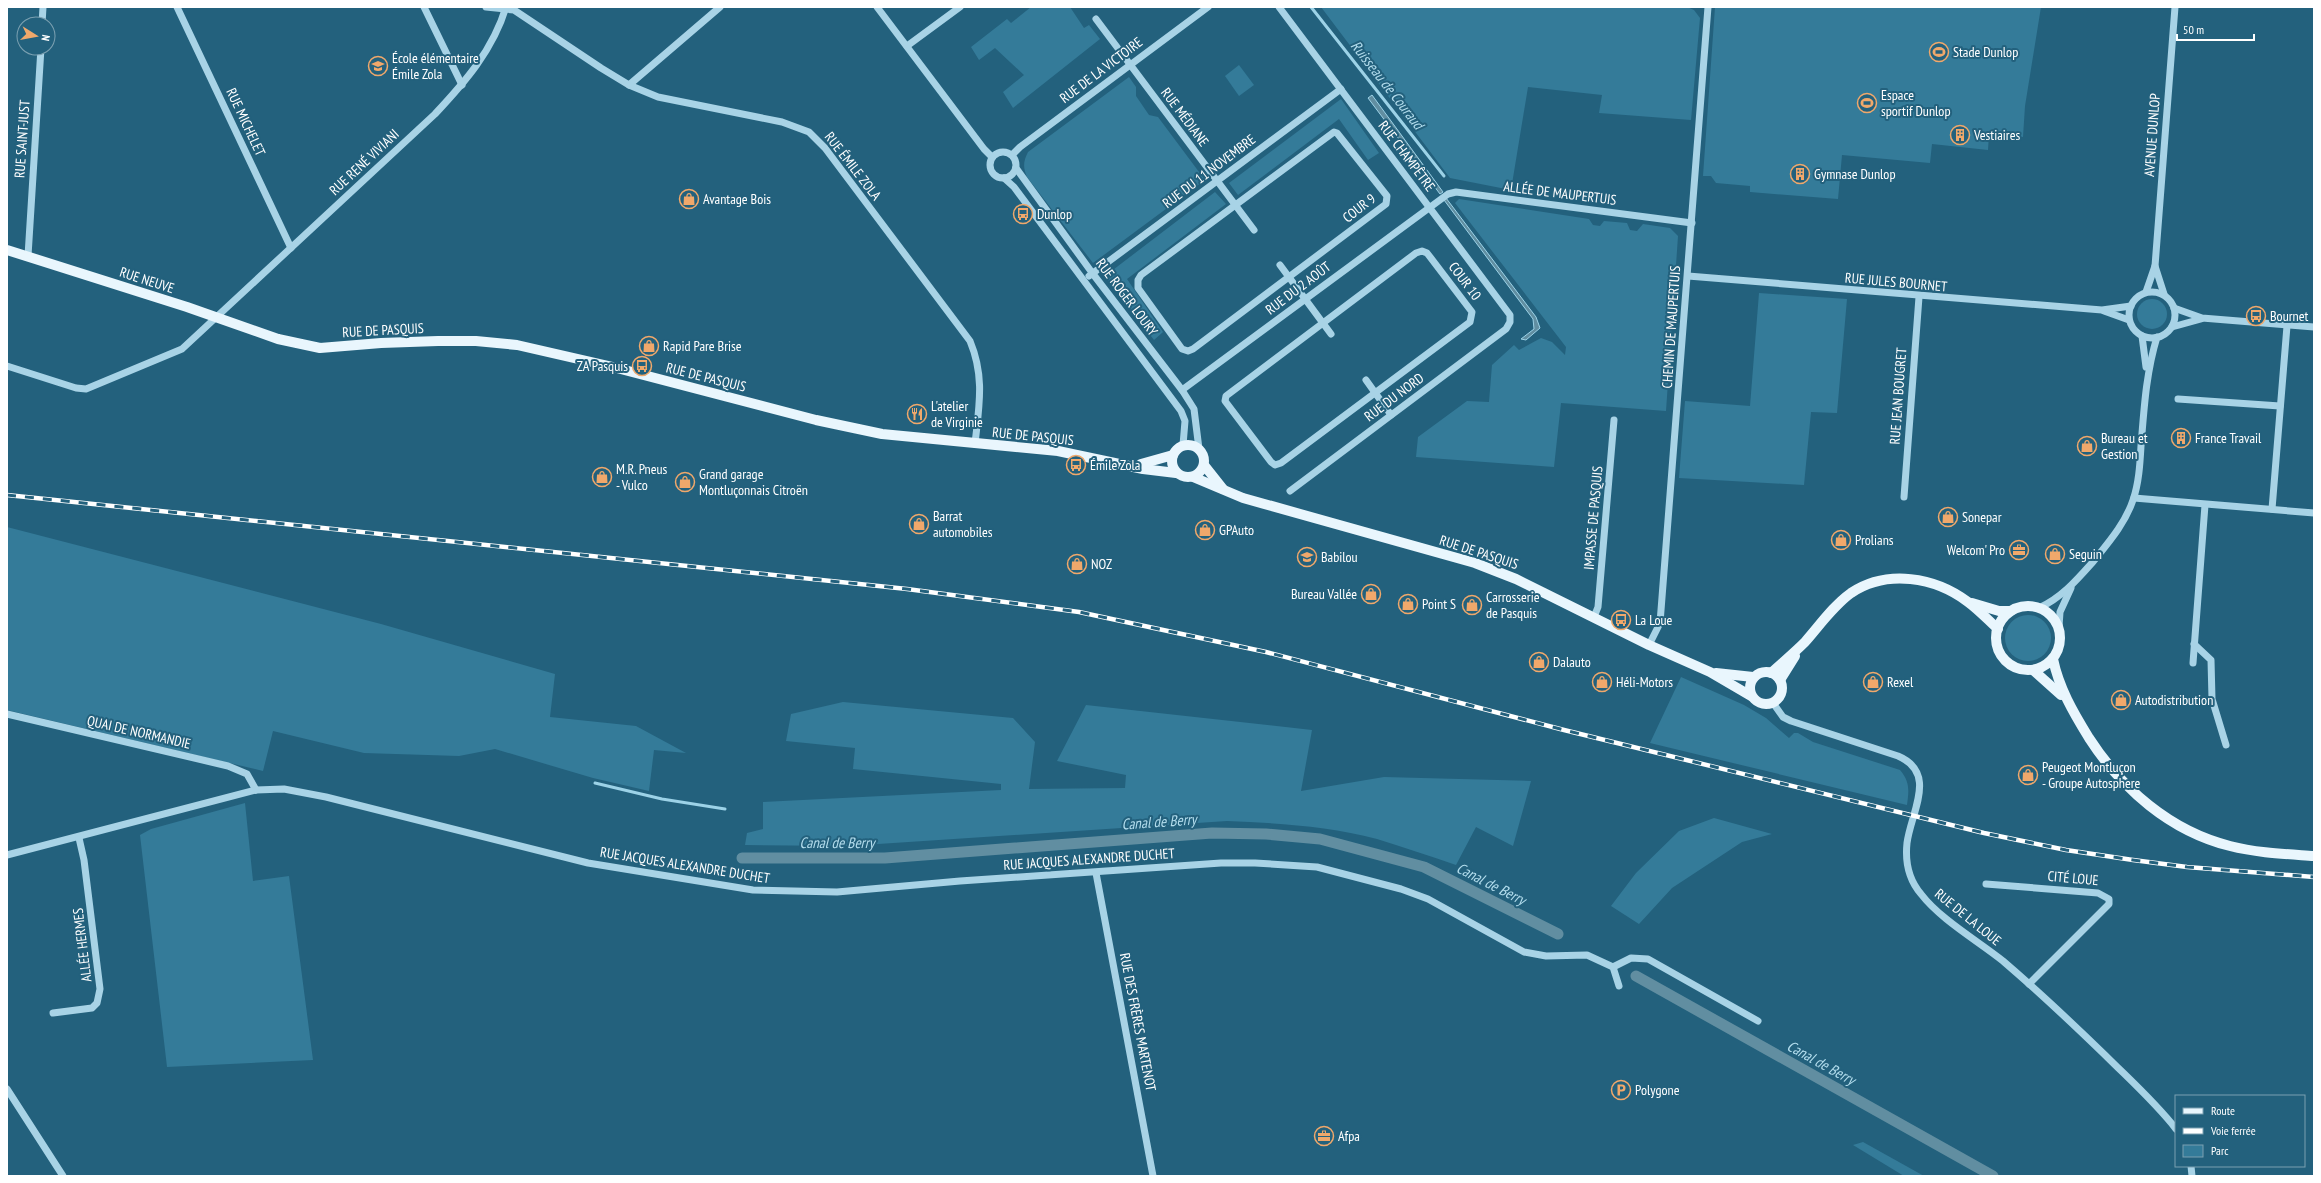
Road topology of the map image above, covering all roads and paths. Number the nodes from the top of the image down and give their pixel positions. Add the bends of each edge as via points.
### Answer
1 (177, 7) edge
2 (424, 7) edge
3 (486, 7) edge
4 (720, 7) edge
5 (877, 7) edge
6 (960, 7) edge
7 (1208, 7) edge
8 (1279, 7) edge
9 (1708, 7) edge
10 (2175, 7) edge
11 (506, 8) edge
12 (1096, 19) dead end
13 (907, 46) junction
14 (40, 56) edge
15 (1130, 64) junction
16 (462, 85) junction
17 (630, 85) junction
18 (1340, 88) junction
19 (1012, 155) junction
20 (992, 157) junction
21 (1016, 168) junction
22 (1004, 178) junction
23 (1217, 181) junction
24 (1235, 205) junction
25 (1429, 207) junction
26 (1692, 223) junction
27 (1254, 230) dead end
28 (291, 248) junction
29 (7, 250) edge
30 (28, 256) junction
31 (1280, 264) dead end
32 (2155, 266) junction
33 (1093, 274) junction
34 (1688, 276) junction
35 (1290, 278) junction
36 (1084, 279) junction
37 (2146, 292) junction
38 (2164, 294) junction
39 (1919, 297) junction
40 (1305, 299) junction
41 (2131, 306) junction
42 (2174, 308) junction
43 (2102, 310) junction
44 (216, 318) junction
45 (2202, 318) junction
46 (2130, 320) junction
47 (1510, 322) joint
48 (1323, 323) junction
49 (2286, 326) junction
50 (2172, 327) junction
51 (2314, 328) edge
52 (1331, 334) dead end
53 (2142, 336) junction
54 (2157, 337) junction
55 (278, 339) joint
56 (7, 366) edge
57 (2147, 375) junction
58 (1366, 380) dead end
59 (1182, 390) junction
60 (1376, 393) junction
61 (2178, 399) dead end
62 (2280, 406) junction
63 (1391, 415) junction
64 (1614, 420) dead end
65 (975, 444) junction
66 (1183, 445) junction
67 (1199, 449) junction
68 (1173, 455) junction
69 (1126, 465) junction
70 (1204, 465) junction
71 (1176, 472) junction
72 (1193, 477) junction
73 (1290, 491) dead end
74 (1225, 492) junction
75 (1904, 497) dead end
76 (2134, 498) junction
77 (2205, 505) junction
78 (2272, 509) junction
79 (2314, 513) edge
80 (2072, 586) junction
81 (1968, 602) junction
82 (2039, 608) junction
83 (2011, 611) junction
84 (1594, 617) junction
85 (2059, 627) junction
86 (1998, 629) junction
87 (1805, 642) junction
88 (2194, 644) junction
89 (1649, 645) junction
90 (2053, 659) junction
91 (2193, 662) dead end
92 (2033, 670) junction
93 (1710, 672) junction
94 (1771, 673) junction
95 (1753, 677) junction
96 (1780, 680) junction
97 (1751, 696) junction
98 (2066, 700) junction
99 (1773, 703) junction
100 (7, 714) edge
101 (2226, 745) dead end
102 (256, 790) junction
103 (78, 838) junction
104 (7, 855) edge
105 (2314, 856) edge
106 (1096, 873) junction
107 (1986, 884) dead end
108 (1613, 967) junction
109 (2029, 984) junction
110 (1619, 986) dead end
111 (54, 1014) dead end
112 (1758, 1021) dead end
113 (7, 1089) edge
114 (2175, 1128) edge
115 (63, 1176) edge
116 (1153, 1176) edge

1 - 28 street, RUE MICHELET
2 - 16 street
3 - 11 street
4 - 17 street
5 - 13 street
6 - 13 street
7 - 15 street, RUE DE LA VICTOIRE
8 - 18 street, RUE CHAMPÊTRE
9 - 26 street, CHEMIN DE MAUPERTUIS
10 - 32 street, AVENUE DUNLOP
11 - 16 street, RUE RENÉ VIVIANI via 489,47
11 - 17 street, RUE ÉMILE ZOLA via 514,10
12 - 15 street, RUE MÉDIANE
13 - 20 street
14 - 30 street, RUE SAINT-JUST
15 - 19 street, RUE DE LA VICTOIRE
15 - 23 street, RUE MÉDIANE
16 - 28 street, RUE RENÉ VIVIANI via 435,114
17 - 65 street, RUE ÉMILE ZOLA via 658,97 782,122 809,132 825,148 970,341 978,360 980,385
18 - 23 street, RUE DU 11 NOVEMBRE
18 - 25 street, RUE CHAMPÊTRE
19 - 20 street via 1003,152
19 - 21 street, RUE ROGER LOURY
20 - 22 street, RUE ROGER LOURY via 990,170 996,177
21 - 22 street via 1012,175
21 - 33 street, RUE ROGER LOURY
22 - 36 street, RUE ROGER LOURY via 1014,187
23 - 24 street, RUE MÉDIANE
23 - 33 street, RUE DU 11 NOVEMBRE
24 - 27 street, RUE MÉDIANE
24 - 35 street, COUR 9 via 1334,132 1387,196 1386,204
24 - 35 street, COUR 9 via 1141,275 1138,288 1157,318 1182,349 1188,351
25 - 26 street, ALLÉE DE MAUPERTUIS via 1448,194 1456,192
25 - 40 street, RUE DU 2 AOÛT
25 - 47 street, RUE CHAMPÊTRE via 1510,315
26 - 34 street, CHEMIN DE MAUPERTUIS
28 - 44 street, RUE RENÉ VIVIANI
29 - 30 main road, RUE NEUVE
30 - 44 main road, RUE NEUVE
31 - 35 street
32 - 37 street, AVENUE DUNLOP
32 - 38 street, AVENUE DUNLOP
33 - 36 street, RUE DU 11 NOVEMBRE
33 - 59 street, RUE ROGER LOURY
34 - 39 street, RUE JULES BOURNET
34 - 89 street, CHEMIN DE MAUPERTUIS via 1660,623
35 - 40 street
36 - 66 street, RUE ROGER LOURY via 1181,411 1185,421
37 - 38 street
37 - 41 street via 2134,300
38 - 42 street
39 - 43 street, RUE JULES BOURNET
39 - 75 street, RUE JEAN BOUGRET
40 - 48 street
40 - 59 street, RUE DU 2 AOÛT
41 - 43 street, RUE JULES BOURNET
41 - 46 street
42 - 45 street
42 - 50 street via 2175,321
43 - 46 street, RUE JULES BOURNET
44 - 55 main road, RUE NEUVE
44 - 56 street, RUE RENÉ VIVIANI via 182,349 86,389
45 - 49 street
45 - 50 street
46 - 53 street via 2132,327
47 - 63 street, RUE DU NORD via 1506,329
48 - 52 street
48 - 60 street, COUR 10 via 1416,253 1428,253 1472,312 1470,322
48 - 60 street, COUR 10 via 1226,396 1225,401 1270,462 1275,465 1281,463
49 - 51 street
49 - 62 street
50 - 54 street
53 - 54 street
53 - 57 street
54 - 57 street
55 - 65 main road, RUE DE PASQUIS via 320,348 438,341 517,345 613,367 820,421 882,434
57 - 76 street via 2140,464
58 - 60 street
59 - 67 street, RUE ROGER LOURY via 1194,409
60 - 63 street
61 - 62 street
62 - 78 street
63 - 73 street, RUE DU NORD
64 - 84 street, IMPASSE DE PASQUIS via 1598,607
65 - 69 main road, RUE DE PASQUIS via 1058,451
66 - 67 main road
66 - 68 main road
67 - 70 main road via 1204,457
68 - 69 main road, RUE DE PASQUIS via 1147,464
68 - 71 main road via 1172,464
69 - 71 main road, RUE DE PASQUIS
70 - 72 main road
70 - 74 main road
71 - 72 main road via 1184,477
72 - 74 main road, RUE DE PASQUIS
74 - 84 main road, RUE DE PASQUIS via 1292,514 1475,563 1544,591
76 - 77 street
76 - 80 street via 2120,528
77 - 78 street
77 - 88 street
78 - 79 street
80 - 82 street
80 - 85 street via 2060,612
81 - 83 main road via 1994,610
81 - 86 main road
81 - 87 main road via 1949,590 1929,583 1904,578 1880,580 1846,597
82 - 83 main road via 2024,606
82 - 85 main road via 2054,619
83 - 86 main road
84 - 89 main road, RUE DE PASQUIS
85 - 90 main road via 2060,644
86 - 92 main road via 1996,640 2004,659 2022,670
87 - 94 main road
87 - 96 main road
88 - 91 street
88 - 101 street via 2211,660 2212,699
89 - 93 main road, RUE DE PASQUIS
90 - 92 main road
90 - 98 main road via 2056,678
92 - 98 main road
93 - 95 main road, RUE DE PASQUIS
93 - 97 main road, RUE DE PASQUIS
94 - 95 main road via 1762,672
94 - 96 main road
95 - 97 main road via 1749,686
96 - 99 main road via 1780,695
97 - 99 main road via 1763,704
98 - 105 main road via 2111,770 2137,795 2168,818 2200,835 2230,846
99 - 109 street, RUE DE LA LOUE via 1782,717 1791,721 1911,762 1920,780 1907,851 1908,870 1915,887 1930,905
100 - 102 street, QUAI DE NORMANDIE via 230,766 247,774
102 - 103 street
102 - 106 street, RUE JACQUES ALEXANDRE DUCHET via 302,791 588,863 725,887 782,892 837,892
103 - 104 street
103 - 111 street, ALLÉE HERMES via 84,860 100,989 97,1003 92,1008
106 - 108 street, RUE JACQUES ALEXANDRE DUCHET via 1228,863 1317,867 1394,887 1428,899 1524,952 1546,956 1587,955
106 - 116 street, RUE DES FRÈRES MARTENOT
107 - 109 street, CITÉ LOUE via 2098,893 2110,899 2109,904
108 - 110 street
108 - 112 street via 1631,958 1648,959
109 - 114 street, RUE DE LA LOUE via 2154,1103
113 - 115 street

